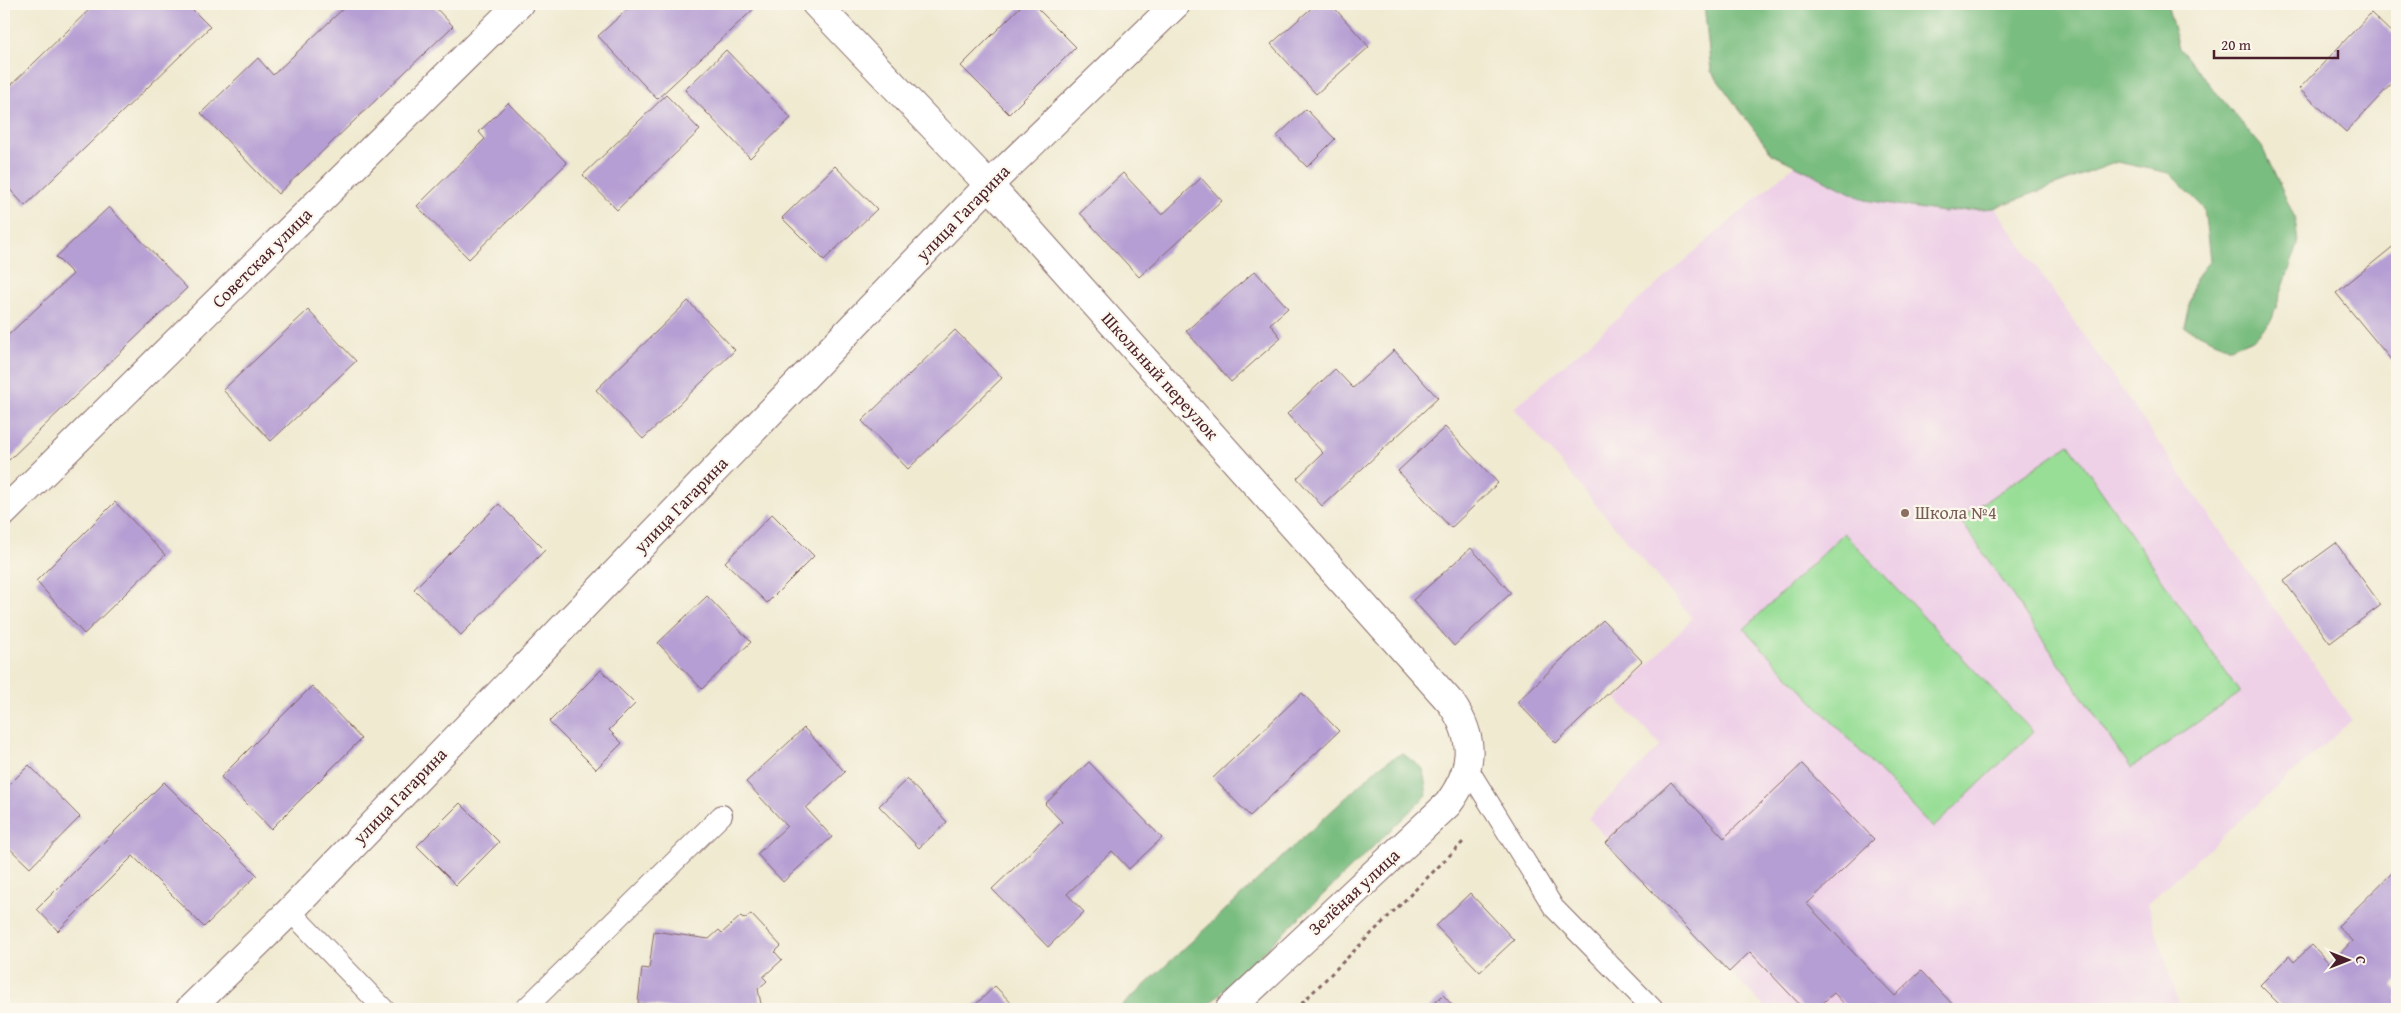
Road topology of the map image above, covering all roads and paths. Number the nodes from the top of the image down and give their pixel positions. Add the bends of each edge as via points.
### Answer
1 (520, 4) edge
2 (816, 4) edge
3 (1176, 4) edge
4 (990, 185) junction
5 (4, 512) edge
6 (1467, 767) junction
7 (1495, 811) junction
8 (722, 815) dead end
9 (290, 911) junction
10 (190, 1009) edge
11 (384, 1009) edge
12 (525, 1009) edge
13 (1230, 1009) edge
14 (1296, 1009) edge
15 (1653, 1009) edge

1 - 5 street, Советская улица
2 - 4 street, Школьный переулок
3 - 4 street, улица Гагарина
4 - 6 street, Школьный переулок via 1451,703 1467,736 1470,751
4 - 9 street, улица Гагарина
6 - 7 lane
6 - 13 street, Зелёная улица via 1460,788 1448,804
7 - 14 path
7 - 15 lane via 1554,908
8 - 12 lane
9 - 10 street, улица Гагарина
9 - 11 lane

